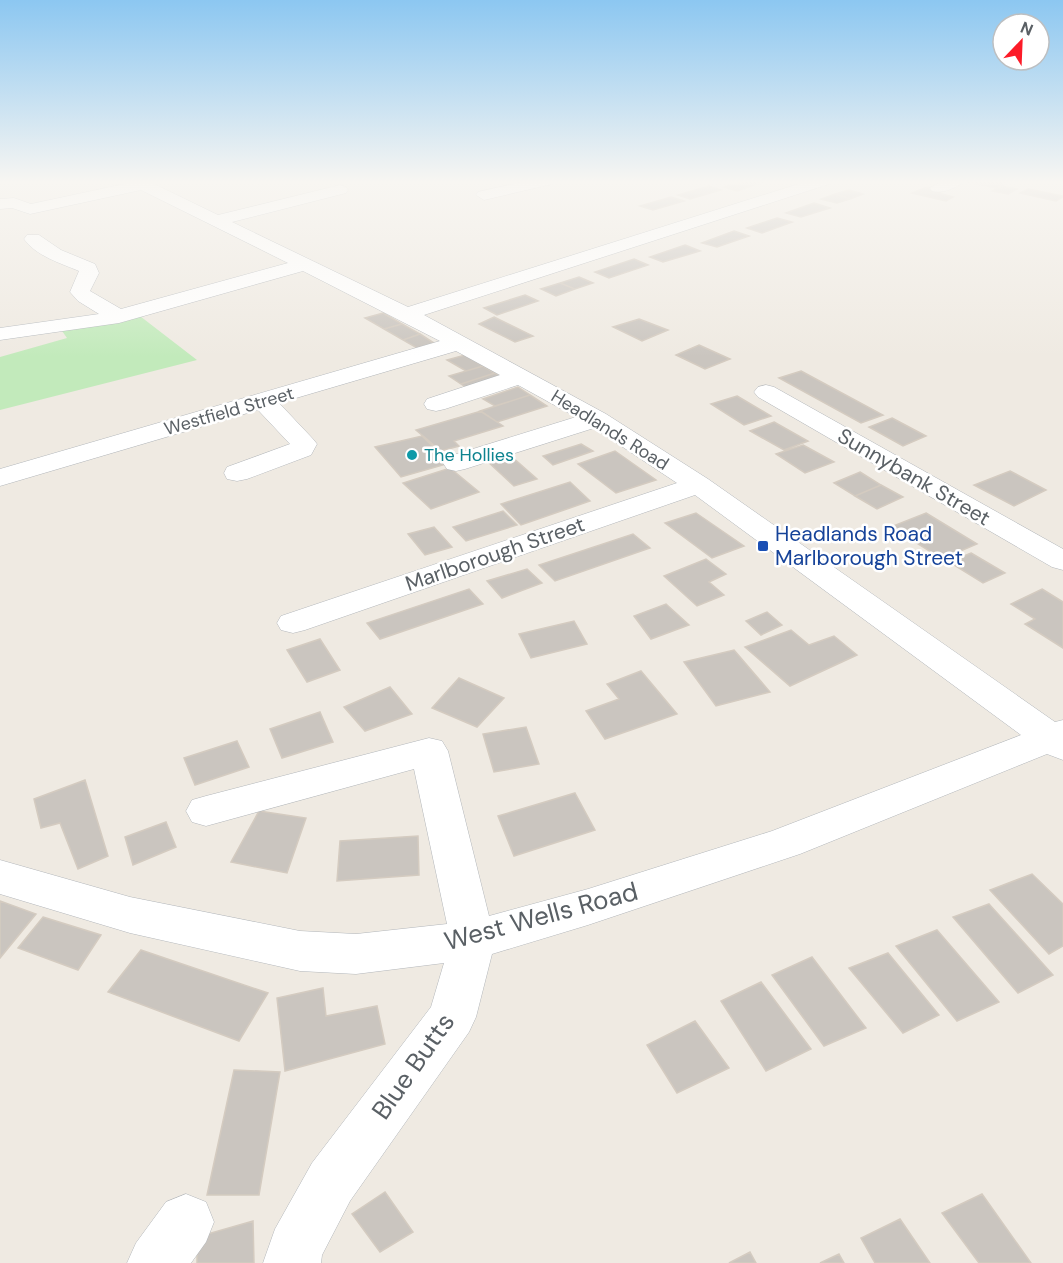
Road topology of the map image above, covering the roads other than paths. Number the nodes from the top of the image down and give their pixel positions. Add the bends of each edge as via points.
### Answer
1 (25, 240) edge
2 (257, 240) edge
3 (638, 240) edge
4 (305, 264) junction
5 (406, 314) junction
6 (119, 316) junction
7 (0, 334) edge
8 (458, 343) junction
9 (521, 376) junction
10 (766, 392) dead end
11 (263, 401) junction
12 (436, 404) dead end
13 (597, 419) junction
14 (456, 464) dead end
15 (237, 473) dead end
16 (0, 478) edge
17 (698, 484) junction
18 (1063, 561) edge
19 (293, 623) dead end
20 (1058, 740) edge
21 (206, 811) dead end
22 (0, 877) edge
23 (473, 940) junction
24 (292, 1263) edge

1 - 6 street via 88,268 80,292
2 - 4 street, Headlands Road
3 - 5 street
4 - 5 street, Headlands Road
4 - 6 street
5 - 8 street, Headlands Road
6 - 7 street via 60,328
8 - 9 street, Headlands Road
8 - 11 street, Westfield Street
9 - 12 street
9 - 13 street, Headlands Road
10 - 18 street, Sunnybank Street
11 - 15 street via 304,444 292,453
11 - 16 street, Westfield Street
13 - 14 street
13 - 17 street, Headlands Road
17 - 19 street, Marlborough Street
17 - 20 street, Headlands Road
20 - 23 street, West Wells Road via 785,843 588,908
21 - 23 street via 429,751
22 - 23 street, West Wells Road via 130,915 300,951 356,954
23 - 24 street, Blue Butts via 452,1017 331,1182 295,1249

